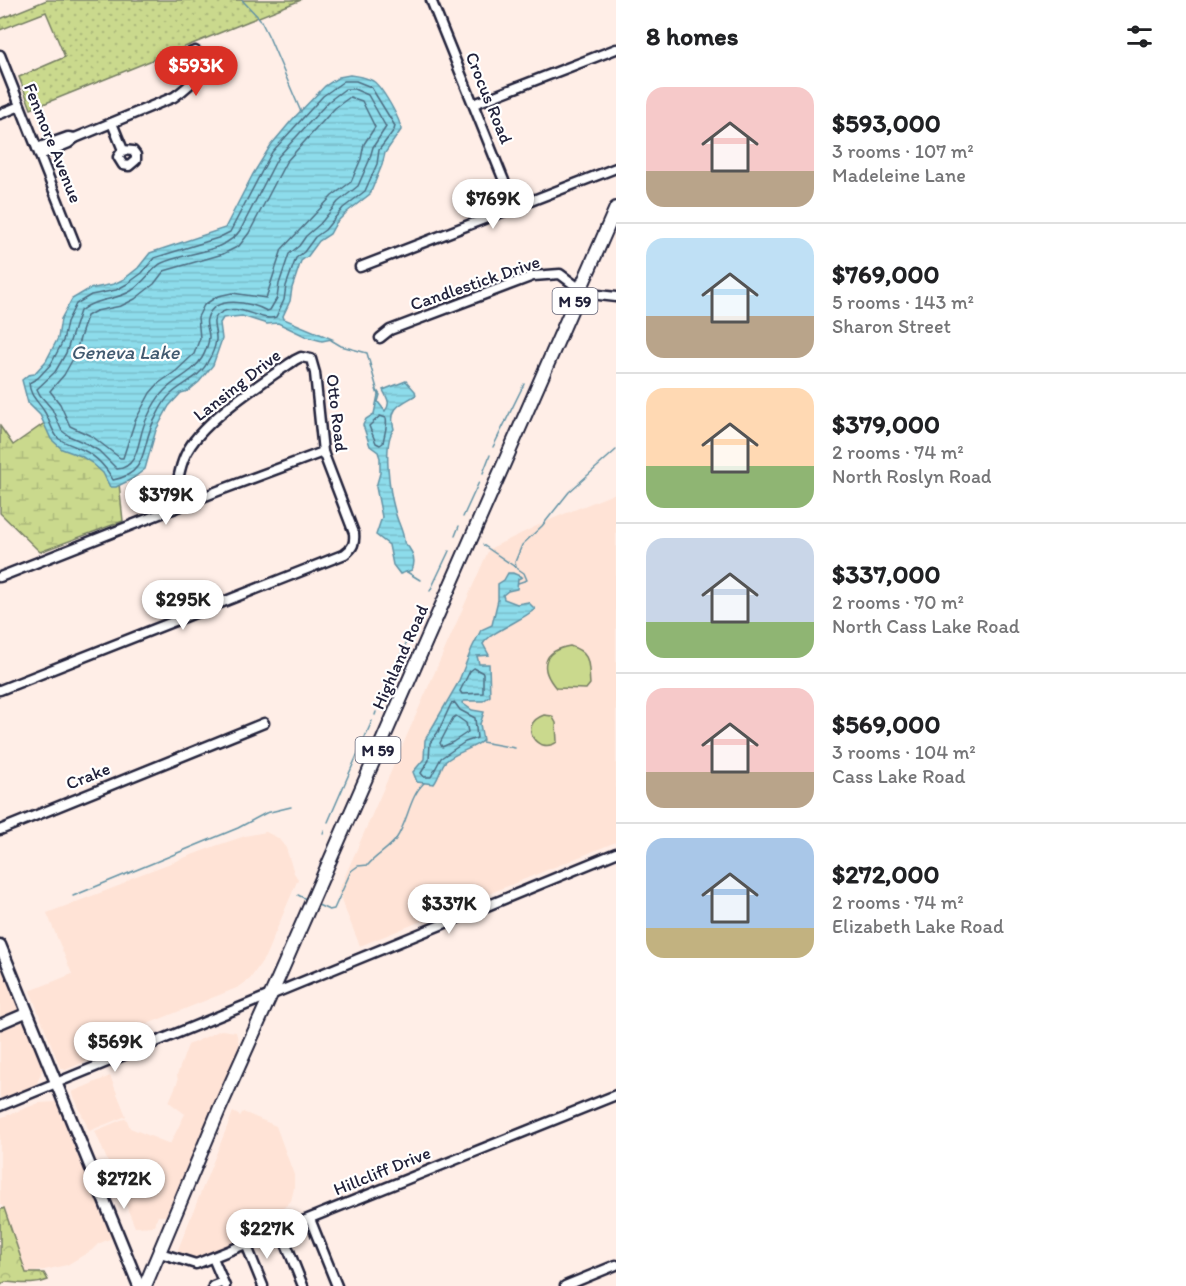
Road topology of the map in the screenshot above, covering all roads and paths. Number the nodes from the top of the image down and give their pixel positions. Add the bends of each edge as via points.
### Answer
1 (431, 0) edge
2 (616, 48) edge
3 (0, 55) edge
4 (196, 76) dead end
5 (474, 104) junction
6 (20, 106) junction
7 (0, 114) edge
8 (112, 123) junction
9 (123, 150) dead end
10 (39, 152) junction
11 (616, 168) edge
12 (515, 208) junction
13 (616, 208) edge
14 (75, 244) dead end
15 (360, 267) dead end
16 (580, 290) junction
17 (616, 297) edge
18 (380, 338) dead end
19 (301, 357) joint
20 (323, 452) junction
21 (173, 508) junction
22 (0, 577) edge
23 (0, 690) edge
24 (264, 723) dead end
25 (0, 830) edge
26 (616, 853) edge
27 (0, 945) edge
28 (271, 994) junction
29 (28, 1012) junction
30 (0, 1024) edge
31 (57, 1083) junction
32 (616, 1095) edge
33 (0, 1106) edge
34 (310, 1219) junction
35 (281, 1231) junction
36 (246, 1244) junction
37 (160, 1253) junction
38 (213, 1258) junction
39 (616, 1265) edge
40 (224, 1284) edge
41 (139, 1286) edge
42 (145, 1286) edge
43 (213, 1286) edge
44 (263, 1286) edge
45 (303, 1286) edge
46 (337, 1286) edge
47 (565, 1286) edge

1 - 5 street, Crocus Road
2 - 5 street
3 - 6 street, Fenmore Avenue
4 - 8 street via 174,97
5 - 12 street, Crocus Road
6 - 7 street
6 - 10 street, Fenmore Avenue
8 - 9 street
8 - 10 street
10 - 14 street, Fenmore Avenue
11 - 12 street
12 - 15 street
13 - 16 highway, Highland Road / M 59
16 - 17 street, Candlestick Drive via 595,296
16 - 18 street, Candlestick Drive via 560,274 533,276 390,330
16 - 28 highway, Highland Road / M 59
19 - 20 street, Otto Road via 308,357 313,364
19 - 21 street, Lansing Drive via 201,431 187,451
20 - 21 street
20 - 23 street, Otto Road via 354,533 352,549
21 - 22 street
24 - 25 street, Crake
26 - 28 street
27 - 29 main road
28 - 31 street
28 - 37 highway, Highland Road / M 59
29 - 30 street
29 - 31 main road
31 - 33 street
31 - 41 main road
32 - 34 street, Hillcliff Drive
34 - 35 street, Hillcliff Drive
34 - 46 street
35 - 36 street, Hillcliff Drive
35 - 45 street
36 - 38 street, Hillcliff Drive
36 - 44 street
37 - 38 street, Hillcliff Drive via 196,1264
37 - 42 highway, Highland Road / M 59
38 - 40 street
39 - 47 street
40 - 43 street

